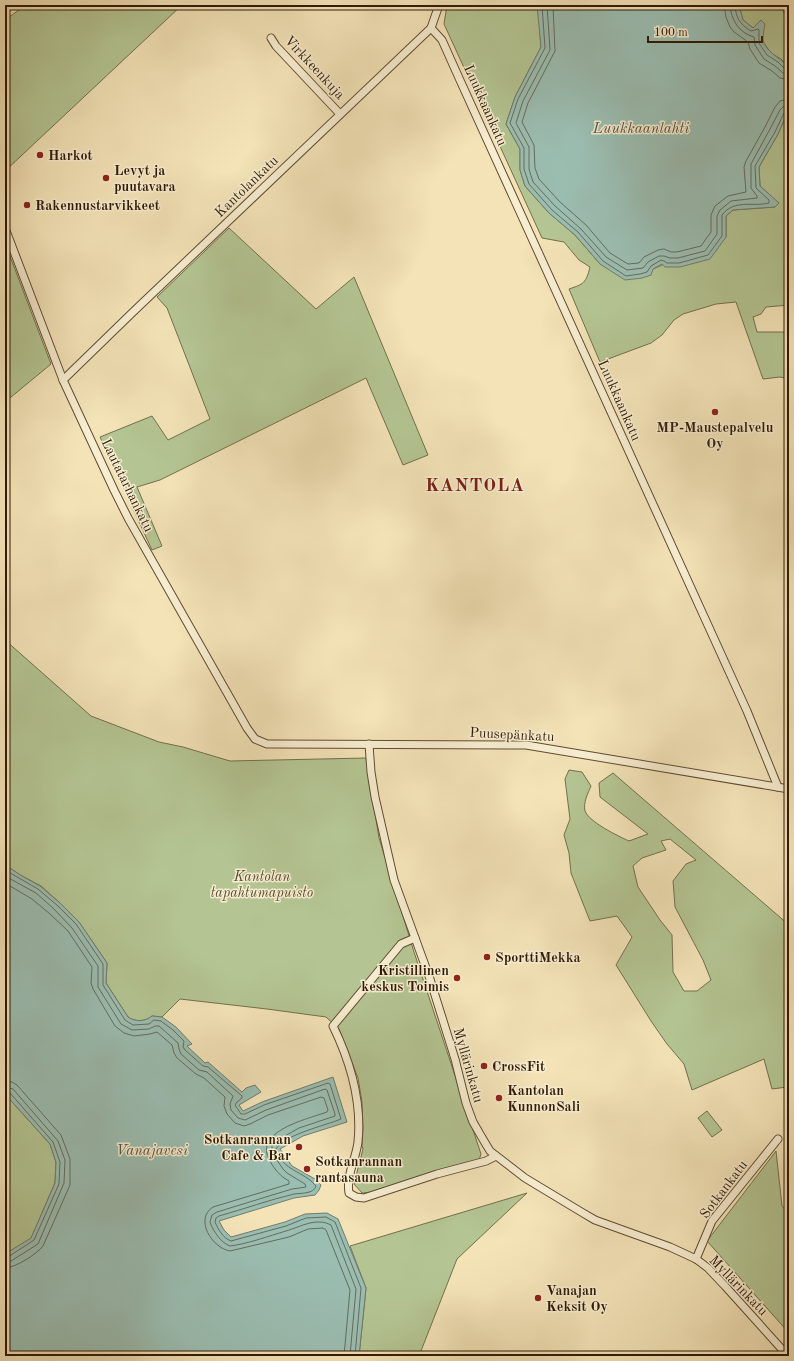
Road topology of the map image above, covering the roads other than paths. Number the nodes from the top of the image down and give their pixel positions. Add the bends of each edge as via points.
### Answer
1 (439, 5) edge
2 (431, 28) junction
3 (271, 38) dead end
4 (340, 114) junction
5 (5, 228) edge
6 (64, 380) junction
7 (255, 739) joint
8 (369, 744) junction
9 (778, 787) junction
10 (789, 789) edge
11 (415, 938) junction
12 (778, 1139) dead end
13 (496, 1156) junction
14 (696, 1259) junction
15 (788, 1356) edge

1 - 2 street, Kantolankatu
2 - 4 street, Kantolankatu
2 - 9 street, Luukkaankatu via 442,40 744,704
3 - 4 street, Virkkeenkuja
4 - 6 street, Kantolankatu
5 - 6 street, Lautatarhankatu
6 - 7 street, Lautatarhankatu via 128,518
7 - 8 street, Puusepänkatu via 267,744
8 - 9 street, Puusepänkatu via 526,745
8 - 11 street, Myllärinkatu via 375,797 394,880
9 - 10 street, Puusepänkatu
11 - 13 street, Myllärinkatu via 430,979 471,1116 490,1151
11 - 13 street via 401,944 332,1026 349,1066 359,1113 358,1143 347,1184 349,1192 356,1197 364,1198 437,1174 486,1162
12 - 14 street, Sotkankatu via 712,1221
13 - 14 street, Myllärinkatu via 525,1178 583,1214
14 - 15 street, Myllärinkatu via 712,1272

